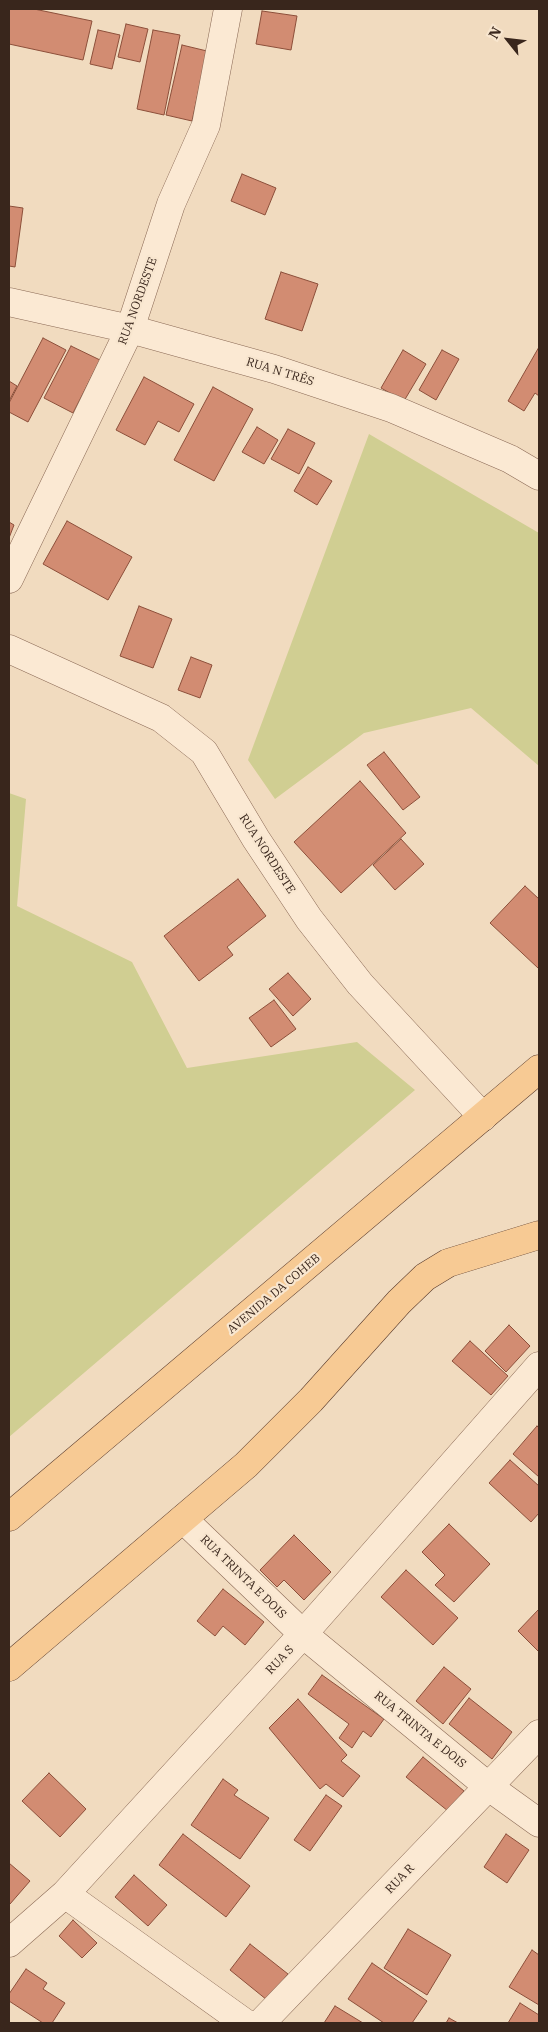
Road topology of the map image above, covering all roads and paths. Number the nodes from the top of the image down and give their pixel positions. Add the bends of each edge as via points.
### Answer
1 (223, 10) edge
2 (9, 302) edge
3 (130, 329) junction
4 (539, 476) edge
5 (9, 579) edge
6 (9, 649) edge
7 (539, 1070) edge
8 (483, 1117) junction
9 (539, 1235) edge
10 (539, 1366) edge
11 (9, 1517) edge
12 (183, 1519) junction
13 (303, 1634) junction
14 (9, 1667) edge
15 (539, 1734) edge
16 (489, 1787) junction
17 (539, 1823) edge
18 (65, 1894) junction
19 (9, 1943) edge
20 (245, 2023) edge
21 (261, 2023) edge

1 - 3 street, RUA NORDESTE via 206,125 171,204
2 - 3 street, RUA N TRÊS
3 - 4 street, RUA N TRÊS via 274,369 391,408 510,459
3 - 5 street, RUA NORDESTE
6 - 8 street, RUA NORDESTE via 161,718 204,752 309,919 360,984
7 - 8 main road, AVENIDA DA COHEB
8 - 11 main road, AVENIDA DA COHEB
9 - 12 main road via 448,1263 425,1277 246,1465
10 - 13 street, RUA S
12 - 13 street, RUA TRINTA E DOIS
12 - 14 main road
13 - 16 street, RUA TRINTA E DOIS
13 - 18 street, RUA S
15 - 16 street, RUA R
16 - 17 street, RUA TRINTA E DOIS
16 - 21 street, RUA R
18 - 19 street, RUA S
18 - 20 street

